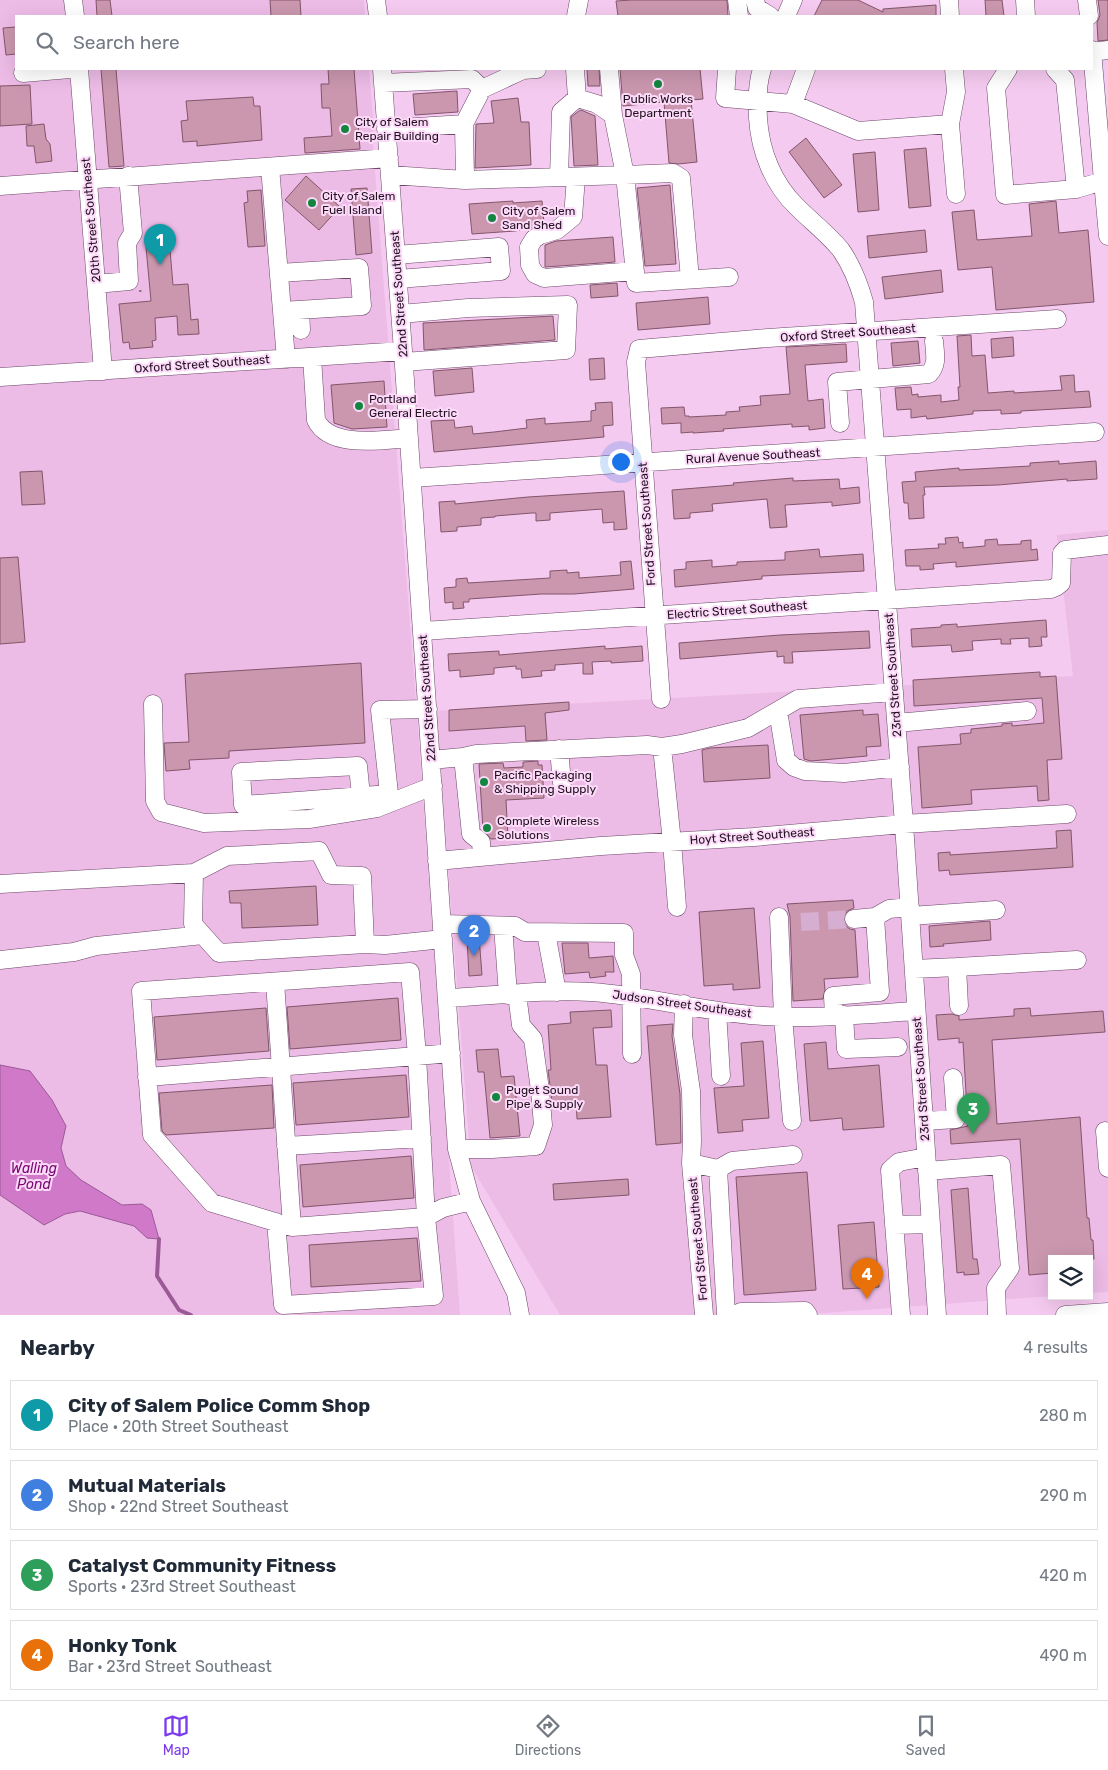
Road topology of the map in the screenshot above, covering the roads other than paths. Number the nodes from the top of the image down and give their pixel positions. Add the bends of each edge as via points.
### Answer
1 (73, 0) edge
2 (376, 0) edge
3 (579, 0) edge
4 (737, 0) edge
5 (755, 0) edge
6 (793, 0) edge
7 (948, 0) edge
8 (1025, 0) edge
9 (1088, 0) edge
10 (75, 15) edge
11 (378, 15) edge
12 (576, 15) edge
13 (739, 15) edge
14 (768, 15) edge
15 (786, 15) edge
16 (950, 15) edge
17 (1026, 15) edge
18 (1089, 15) edge
19 (1108, 50) edge
20 (1093, 51) edge
21 (1093, 60) edge
22 (58, 70) edge
23 (79, 70) edge
24 (523, 70) edge
25 (575, 70) edge
26 (610, 70) edge
27 (727, 70) edge
28 (762, 70) edge
29 (806, 70) edge
30 (954, 70) edge
31 (1007, 70) edge
32 (1056, 70) edge
33 (23, 73) dead end
34 (382, 76) edge
35 (482, 89) junction
36 (577, 98) junction
37 (758, 100) junction
38 (793, 104) junction
39 (613, 114) junction
40 (464, 124) junction
41 (950, 124) junction
42 (386, 129) junction
43 (270, 166) junction
44 (389, 167) junction
45 (625, 175) junction
46 (128, 176) junction
47 (568, 177) junction
48 (88, 179) junction
49 (464, 180) junction
50 (1106, 181) edge
51 (0, 186) edge
52 (1076, 189) junction
53 (956, 194) dead end
54 (1108, 236) edge
55 (396, 255) junction
56 (634, 271) junction
57 (279, 273) junction
58 (729, 277) dead end
59 (398, 279) junction
60 (690, 279) junction
61 (96, 284) junction
62 (300, 310) junction
63 (282, 311) junction
64 (401, 314) junction
65 (1057, 319) dead end
66 (301, 330) dead end
67 (867, 331) junction
68 (934, 341) dead end
69 (639, 349) joint
70 (404, 356) junction
71 (312, 357) junction
72 (286, 359) junction
73 (103, 371) junction
74 (0, 378) edge
75 (871, 380) junction
76 (840, 423) dead end
77 (1095, 432) dead end
78 (409, 438) junction
79 (875, 448) junction
80 (643, 462) junction
81 (412, 478) junction
82 (1108, 545) edge
83 (887, 600) junction
84 (654, 616) junction
85 (423, 630) junction
86 (894, 692) junction
87 (661, 699) dead end
88 (153, 704) dead end
89 (428, 709) junction
90 (778, 711) junction
91 (1027, 711) dead end
92 (897, 723) junction
93 (662, 747) junction
94 (559, 749) junction
95 (463, 757) junction
96 (431, 760) junction
97 (900, 767) junction
98 (562, 783) dead end
99 (432, 786) junction
100 (361, 796) junction
101 (389, 798) junction
102 (1066, 814) dead end
103 (904, 824) junction
104 (672, 842) junction
105 (482, 857) junction
106 (437, 861) junction
107 (194, 874) junction
108 (0, 884) edge
109 (677, 907) dead end
110 (996, 910) dead end
111 (910, 912) junction
112 (778, 917) dead end
113 (875, 918) junction
114 (854, 919) tunnel mouth
115 (503, 926) junction
116 (442, 932) junction
117 (546, 933) junction
118 (203, 935) junction
119 (365, 944) junction
120 (0, 960) edge
121 (1077, 960) dead end
122 (957, 967) junction
123 (914, 969) junction
124 (275, 982) junction
125 (557, 992) junction
126 (513, 994) junction
127 (863, 994) junction
128 (631, 996) junction
129 (447, 998) junction
130 (684, 1004) junction
131 (959, 1006) dead end
132 (718, 1011) junction
133 (916, 1011) junction
134 (865, 1014) junction
135 (839, 1016) junction
136 (783, 1017) junction
137 (898, 1047) dead end
138 (451, 1054) junction
139 (632, 1054) dead end
140 (417, 1056) junction
141 (281, 1068) junction
142 (721, 1076) dead end
143 (147, 1077) junction
144 (953, 1078) dead end
145 (924, 1121) junction
146 (792, 1122) dead end
147 (1105, 1131) dead end
148 (422, 1138) junction
149 (286, 1146) junction
150 (458, 1149) junction
151 (793, 1155) dead end
152 (691, 1163) junction
153 (927, 1164) junction
154 (1108, 1168) edge
155 (718, 1169) junction
156 (471, 1201) junction
157 (721, 1216) junction
158 (426, 1217) junction
159 (696, 1219) junction
160 (284, 1224) junction
161 (931, 1224) junction
162 (894, 1225) junction
163 (1108, 1312) edge
164 (520, 1315) edge
165 (704, 1315) edge
166 (726, 1315) edge
167 (734, 1315) edge
168 (808, 1315) edge
169 (901, 1315) edge
170 (937, 1315) edge
171 (997, 1315) edge
172 (1065, 1315) edge

1 - 10 street
2 - 11 street
3 - 12 street
4 - 13 street
5 - 14 street via 757,8
6 - 15 street
7 - 16 street
8 - 17 street
9 - 18 street
19 - 20 street
21 - 50 street
22 - 33 street
23 - 48 street, 20th Street Southeast
24 - 35 street
25 - 36 street
26 - 39 street
27 - 37 street via 725,98
28 - 37 street, 23rd Street Southeast
29 - 38 street
30 - 41 street via 956,92
31 - 52 street via 996,88 1005,195
32 - 52 street via 1066,80
34 - 35 street via 472,79
34 - 42 street, 22nd Street Southeast
35 - 40 street
36 - 39 street via 597,104
36 - 47 street via 561,112
37 - 38 street
37 - 67 street, 23rd Street Southeast via 758,130 771,170 796,207 827,235 852,268 864,302
38 - 41 street via 858,131
39 - 45 street
40 - 42 street
40 - 49 street
41 - 53 street
42 - 44 street, 22nd Street Southeast
43 - 44 street
43 - 46 street
43 - 57 street
44 - 49 street
44 - 55 street, 22nd Street Southeast
45 - 47 street
45 - 56 street
45 - 60 street via 673,173 681,178
46 - 48 street
46 - 61 street via 132,233 127,243 129,282
47 - 49 street
47 - 56 street via 573,217 557,230 534,239 529,247 530,265 535,274 544,278
48 - 51 street
48 - 61 street, 20th Street Southeast
50 - 52 street
50 - 54 street
55 - 59 street, 22nd Street Southeast
55 - 59 street via 499,247 502,271
56 - 60 street via 636,283
57 - 62 street via 359,268 362,306
57 - 63 street
58 - 60 street
59 - 64 street, 22nd Street Southeast
61 - 73 street, 20th Street Southeast
62 - 63 street
62 - 66 street
63 - 72 street
64 - 70 street, 22nd Street Southeast
64 - 70 street, Oxford Street Southeast via 568,305 566,350
65 - 67 street, Oxford Street Southeast
67 - 69 street, Oxford Street Southeast
67 - 75 street, 23rd Street Southeast
68 - 75 street via 935,363 928,374
69 - 80 street, Ford Street Southeast via 636,362
70 - 71 street, Oxford Street Southeast
70 - 78 street, 22nd Street Southeast
71 - 72 street, Oxford Street Southeast
71 - 78 street via 316,420 320,428 349,441
72 - 73 street, Oxford Street Southeast
73 - 74 street, Oxford Street Southeast
75 - 76 street via 837,382
75 - 79 street, 23rd Street Southeast
77 - 79 street, Rural Avenue Southeast
78 - 81 street, 22nd Street Southeast
79 - 80 street, Rural Avenue Southeast
79 - 83 street, 23rd Street Southeast
80 - 81 street, Rural Avenue Southeast
80 - 84 street, Ford Street Southeast
81 - 85 street, 22nd Street Southeast
82 - 83 street, Electric Street Southeast via 1065,550 1062,553 1061,583 1051,589
83 - 84 street, Electric Street Southeast
83 - 86 street, 23rd Street Southeast
84 - 85 street, Electric Street Southeast
84 - 87 street, Ford Street Southeast
85 - 89 street, 22nd Street Southeast
86 - 90 street via 798,699
86 - 92 street, 23rd Street Southeast
88 - 101 street via 155,801 161,812 204,823 309,818 376,808
89 - 96 street, 22nd Street Southeast
89 - 101 street via 380,710
90 - 93 street via 748,728
90 - 97 street via 786,760 794,767 805,771 844,773
91 - 92 street
92 - 97 street, 23rd Street Southeast
93 - 94 street
93 - 104 street
94 - 95 street
94 - 98 street
95 - 96 street
95 - 105 street via 471,834 481,842
96 - 99 street, 22nd Street Southeast
97 - 103 street, 23rd Street Southeast
99 - 101 street
99 - 106 street, 22nd Street Southeast
100 - 100 street via 243,805 241,772 358,766
100 - 101 street
102 - 103 street, Hoyt Street Southeast
103 - 104 street, Hoyt Street Southeast
103 - 111 street, 23rd Street Southeast
104 - 105 street, Hoyt Street Southeast
104 - 109 street
105 - 106 street, Hoyt Street Southeast
106 - 116 street, 22nd Street Southeast
107 - 108 street
107 - 118 street via 193,924
107 - 119 street via 227,856 319,851 331,875 362,876
110 - 111 street
111 - 113 street via 889,909
111 - 123 street, 23rd Street Southeast
112 - 136 street
113 - 114 street
113 - 127 street via 880,992
115 - 116 street
115 - 117 street
115 - 126 street
116 - 119 street via 385,945
116 - 129 street, 22nd Street Southeast
117 - 125 street
117 - 128 street via 624,933 624,956 630,974
118 - 119 street via 219,953
118 - 120 street
121 - 122 street
122 - 123 street
122 - 131 street
123 - 133 street, 23rd Street Southeast
124 - 140 street via 410,972
124 - 141 street
124 - 143 street via 141,991
125 - 126 street, Judson Street Southeast
125 - 128 street, Judson Street Southeast
126 - 129 street, Judson Street Southeast
126 - 150 street via 521,1025 533,1040 543,1125 536,1146
127 - 134 street
127 - 135 street via 833,996
128 - 130 street, Judson Street Southeast
128 - 139 street
129 - 138 street, 22nd Street Southeast
130 - 132 street, Judson Street Southeast
130 - 152 street, Ford Street Southeast via 683,1034 691,1091
132 - 136 street, Judson Street Southeast
132 - 142 street
133 - 134 street, Judson Street Southeast
133 - 145 street, 23rd Street Southeast
134 - 135 street, Judson Street Southeast
135 - 136 street, Judson Street Southeast
135 - 137 street via 846,1050
136 - 146 street
138 - 140 street
138 - 150 street, 22nd Street Southeast
140 - 141 street
140 - 148 street
141 - 143 street
141 - 149 street
143 - 160 street via 152,1135 212,1203
144 - 145 street via 956,1119
145 - 153 street, 23rd Street Southeast
147 - 154 street
148 - 149 street
148 - 158 street
149 - 160 street
150 - 156 street, 22nd Street Southeast
151 - 155 street via 732,1161
152 - 155 street
152 - 159 street, Ford Street Southeast
153 - 161 street, 23rd Street Southeast
153 - 162 street via 899,1162 890,1170
153 - 171 street via 1001,1164 1010,1268 996,1288
155 - 157 street
156 - 158 street
156 - 164 street, 22nd Street Southeast via 516,1293
157 - 159 street
157 - 166 street
158 - 160 street
158 - 160 street via 434,1296 284,1305
159 - 165 street, Ford Street Southeast
161 - 162 street
161 - 170 street, 23rd Street Southeast
162 - 169 street
163 - 172 street
167 - 168 street via 741,1312 805,1311

